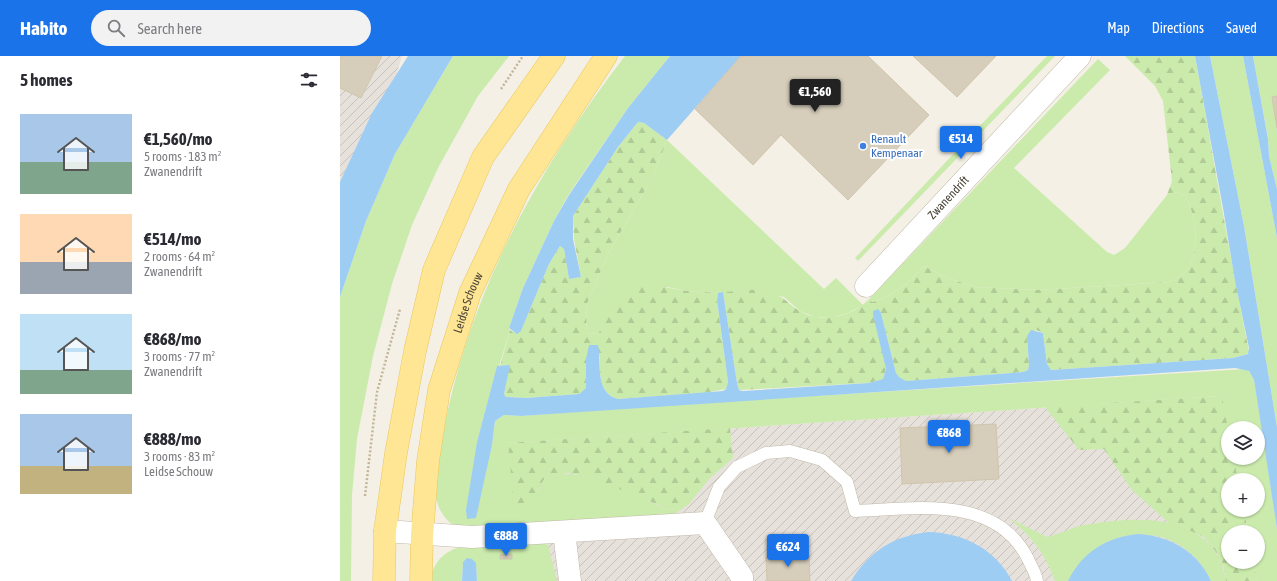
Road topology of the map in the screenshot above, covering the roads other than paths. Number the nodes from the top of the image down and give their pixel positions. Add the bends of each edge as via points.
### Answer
1 (554, 56) edge
2 (606, 56) edge
3 (1080, 56) edge
4 (866, 286) dead end
5 (706, 523) junction
6 (385, 532) junction
7 (564, 532) junction
8 (422, 535) junction
9 (384, 581) edge
10 (421, 581) edge
11 (570, 581) edge
12 (742, 581) edge
13 (1037, 581) edge

1 - 6 main road via 483,157 434,270 415,351 396,453
2 - 8 main road, Leidse Schouw via 519,189 470,293 439,390 428,461
3 - 4 street, Zwanendrift
5 - 7 street
5 - 12 street via 742,577
5 - 13 lane via 719,487 737,467 766,453 790,451 822,460 847,482 855,511 941,508 971,512 1002,528 1022,546
6 - 8 street
6 - 9 main road
7 - 8 street via 472,537
7 - 11 street
8 - 10 main road, Leidse Schouw

